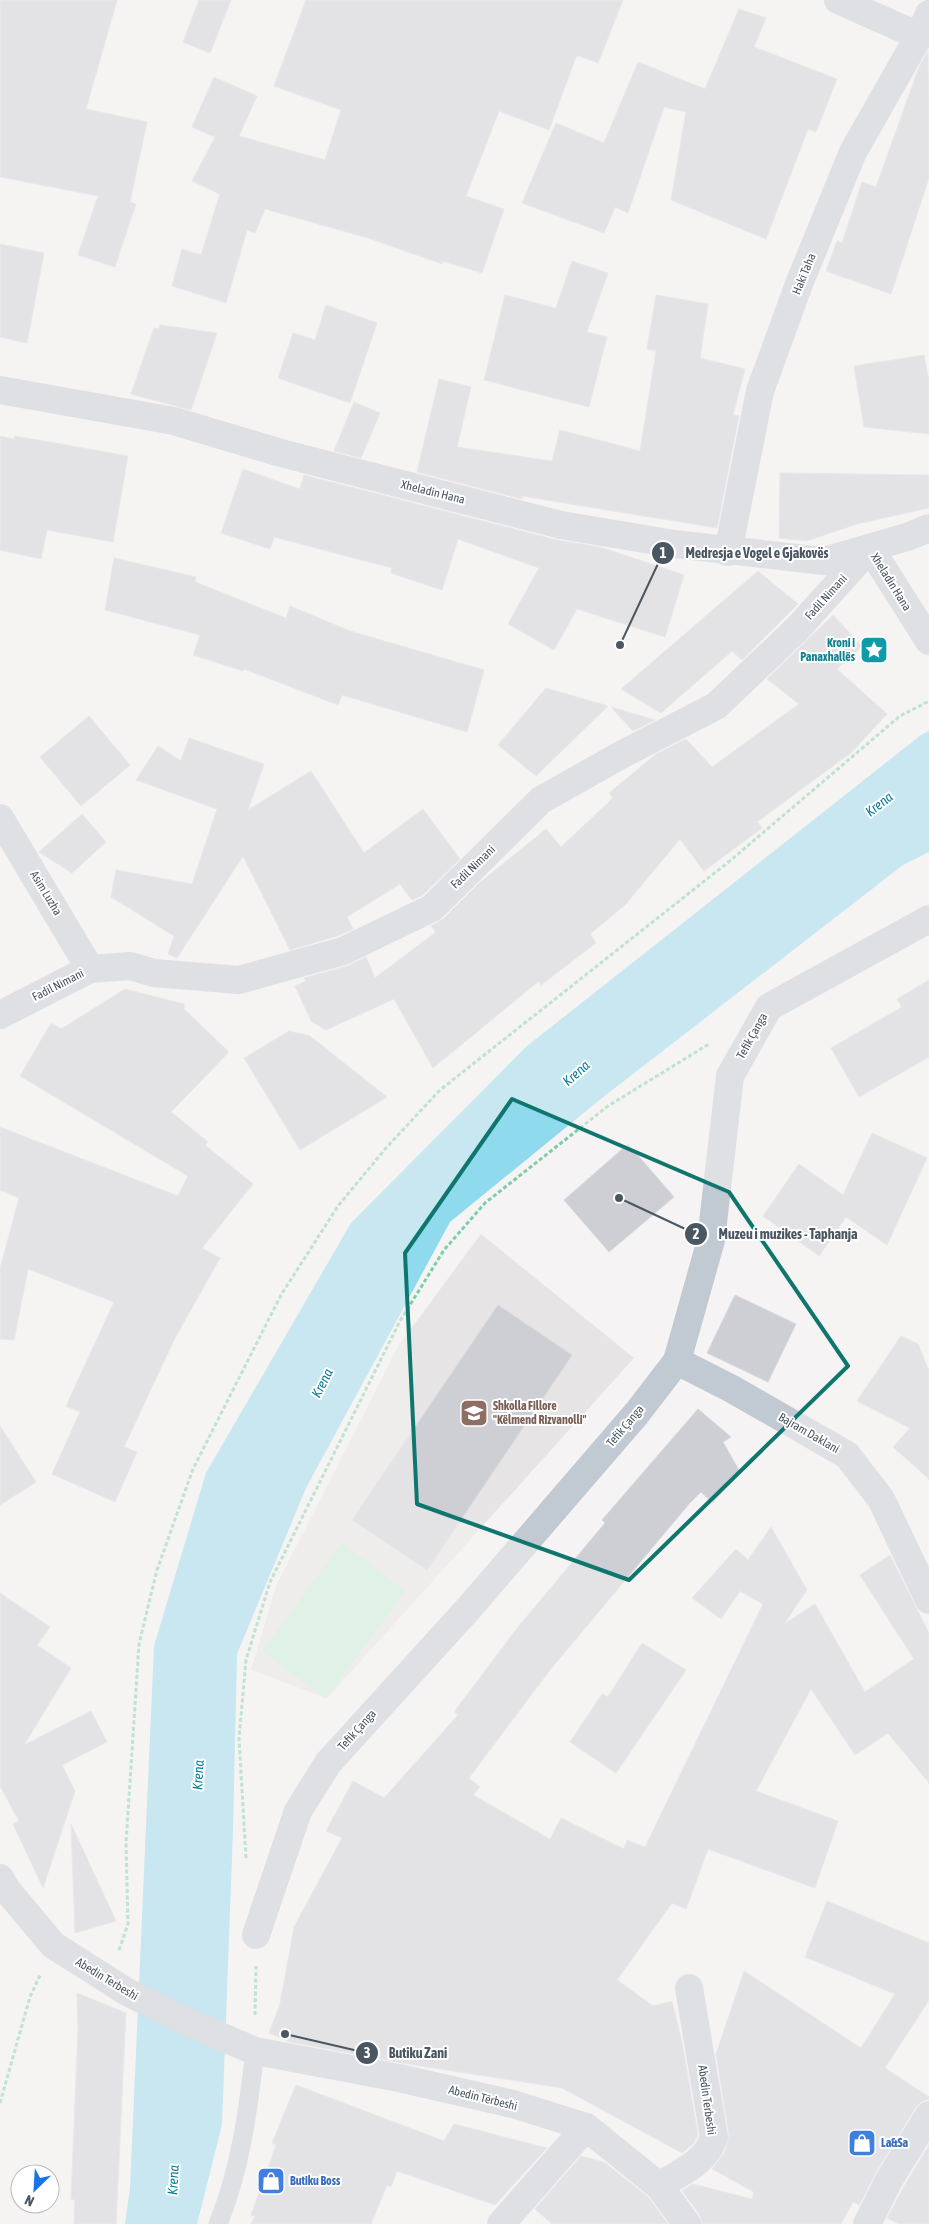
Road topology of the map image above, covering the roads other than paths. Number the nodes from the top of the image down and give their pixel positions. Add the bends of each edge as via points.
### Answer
1 (838, 0) edge
2 (924, 25) edge
3 (0, 390) edge
4 (929, 528) edge
5 (870, 548) junction
6 (728, 552) junction
7 (929, 641) edge
8 (0, 818) edge
9 (929, 919) edge
10 (90, 969) junction
11 (0, 1015) edge
12 (677, 1361) junction
13 (929, 1600) edge
14 (0, 1878) edge
15 (256, 1935) road end
16 (689, 1988) dead end
17 (248, 2048) junction
18 (929, 2116) edge
19 (586, 2127) junction
20 (659, 2186) junction
21 (218, 2224) edge
22 (501, 2224) edge
23 (687, 2224) edge
24 (867, 2224) edge

1 - 2 street
2 - 6 street, Haki Taha via 853,152 799,284 760,391
3 - 6 street, Xheladin Hana via 174,421 281,453 561,525
4 - 5 street, Xheladin Hana
5 - 6 street, Xheladin Hana via 824,561
5 - 7 street, Xheladin Hana
5 - 10 street, Fadil Nimani via 797,629 716,706 541,800 432,908 342,951 239,980 154,974 130,966
8 - 10 street, Asim Luzha
9 - 12 street, Tefik Çanga via 769,1007 730,1076 711,1240
10 - 11 street, Fadil Nimani
12 - 13 street, Bajram Daklani via 847,1455 881,1499
12 - 15 street, Tefik Çanga via 637,1413 482,1593 328,1763 298,1811
14 - 17 street, Abedin Terbeshi via 6,1890 53,1945 127,1992
16 - 20 street, Abedin Terbeshi via 714,2136 701,2160
17 - 19 street, Abedin Tërbeshi via 512,2104
17 - 21 lane via 246,2125 230,2195
18 - 24 street via 889,2180
19 - 20 street, Abedin Tërbeshi
19 - 22 street
20 - 23 street, Abedin Tërbeshi

